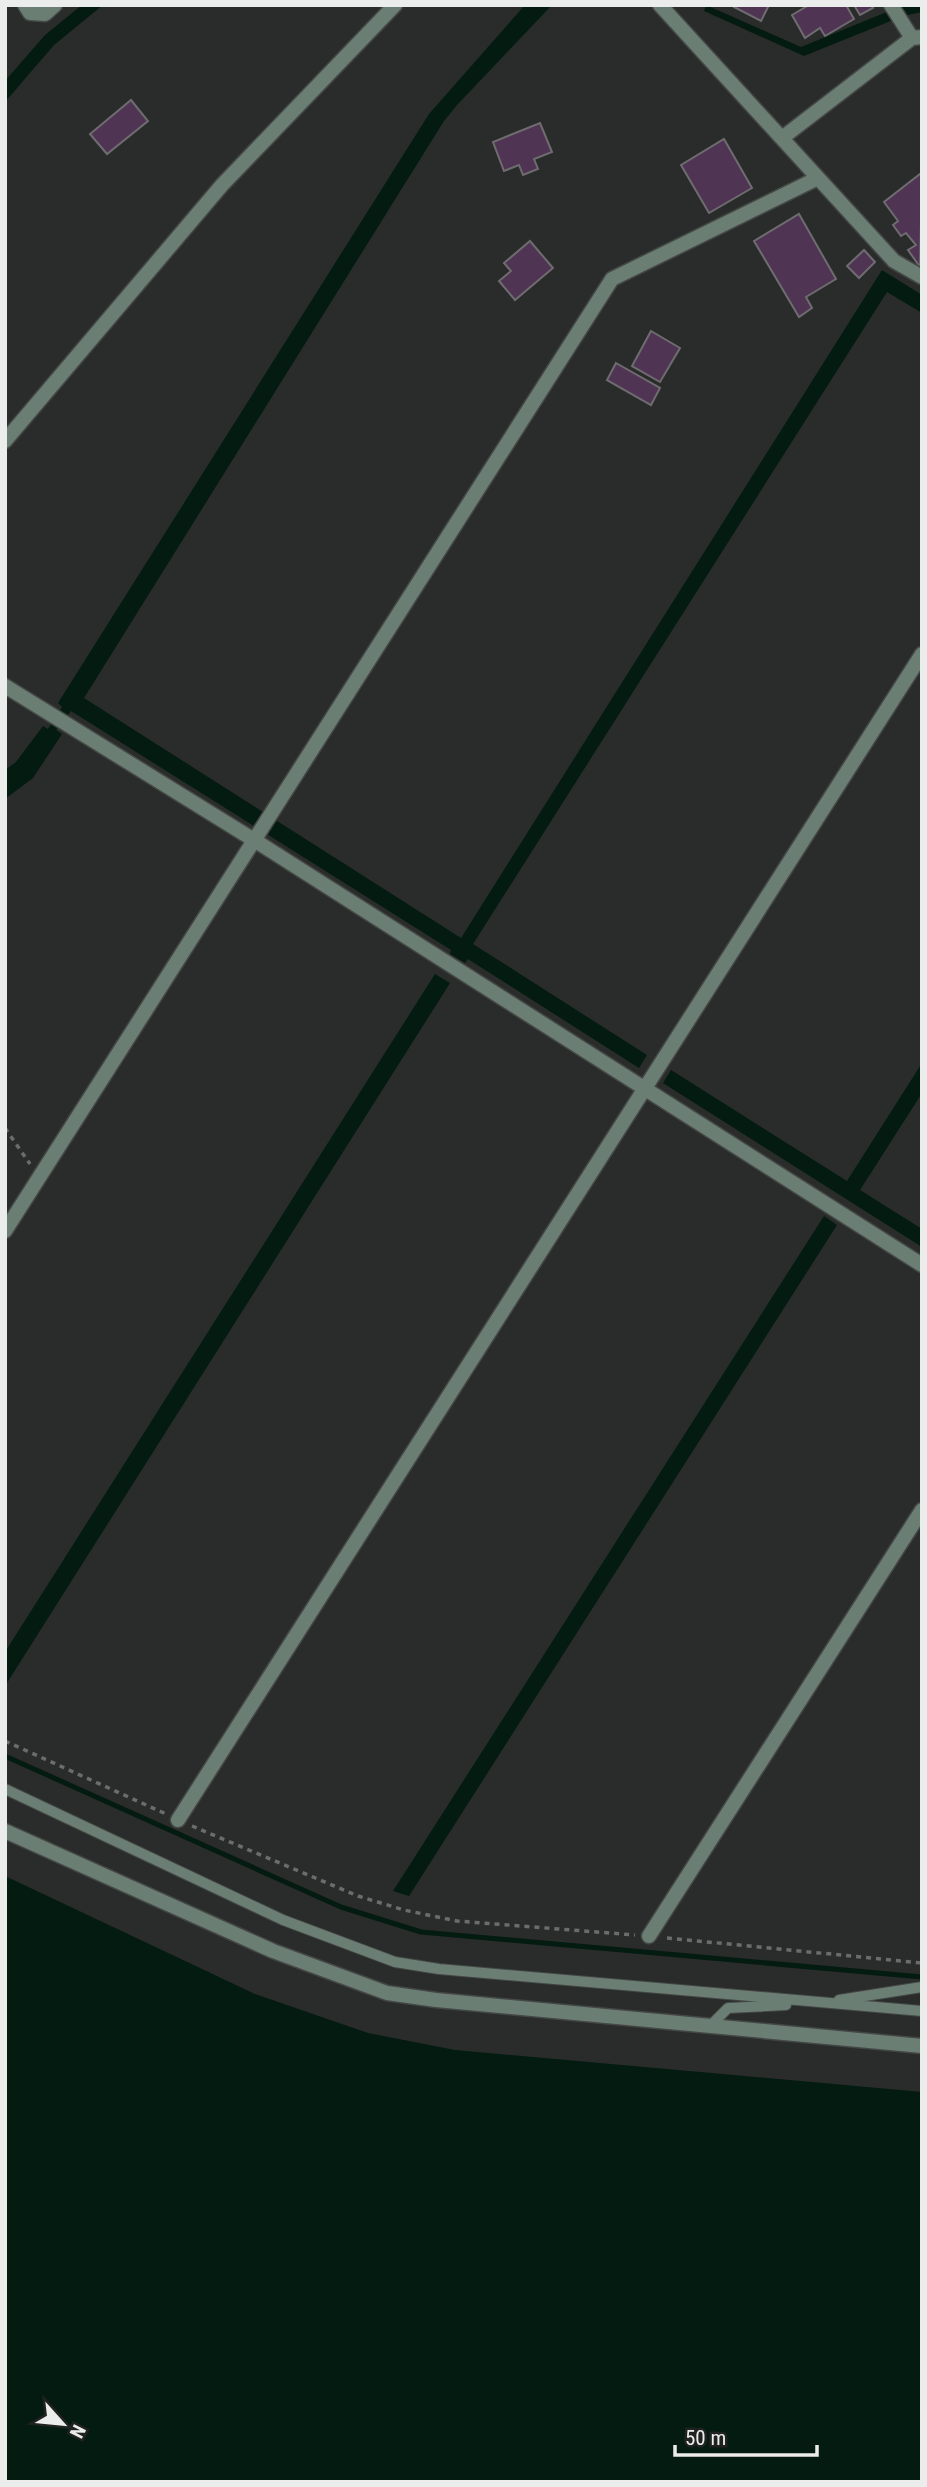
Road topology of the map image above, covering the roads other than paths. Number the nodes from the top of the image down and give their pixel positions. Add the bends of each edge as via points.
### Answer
1 (24, 5) edge
2 (55, 5) edge
3 (395, 5) edge
4 (660, 5) edge
5 (891, 5) edge
6 (676, 11) edge
7 (917, 37) edge
8 (782, 138) junction
9 (818, 178) junction
10 (922, 277) edge
11 (5, 441) edge
12 (922, 654) edge
13 (5, 686) edge
14 (254, 840) junction
15 (643, 1087) junction
16 (5, 1231) edge
17 (922, 1265) edge
18 (922, 1510) edge
19 (5, 1789) edge
20 (178, 1820) road end
21 (5, 1831) edge
22 (649, 1936) road end
23 (922, 1987) edge
24 (823, 2003) junction
25 (922, 2011) edge
26 (710, 2026) junction
27 (922, 2046) edge

1 - 2 street via 30,13 45,13
3 - 11 street via 222,185
4 - 6 street
5 - 7 street
6 - 8 street
7 - 8 street
8 - 9 street
9 - 10 street via 894,261
9 - 14 street via 612,279
12 - 15 street
13 - 14 street
14 - 15 street
14 - 16 street
15 - 17 street
15 - 20 street
18 - 22 street
19 - 24 lane via 283,1920 395,1962
21 - 26 street via 273,1951 387,1993
23 - 24 lane
24 - 25 lane
24 - 26 lane via 728,2008
26 - 27 street

